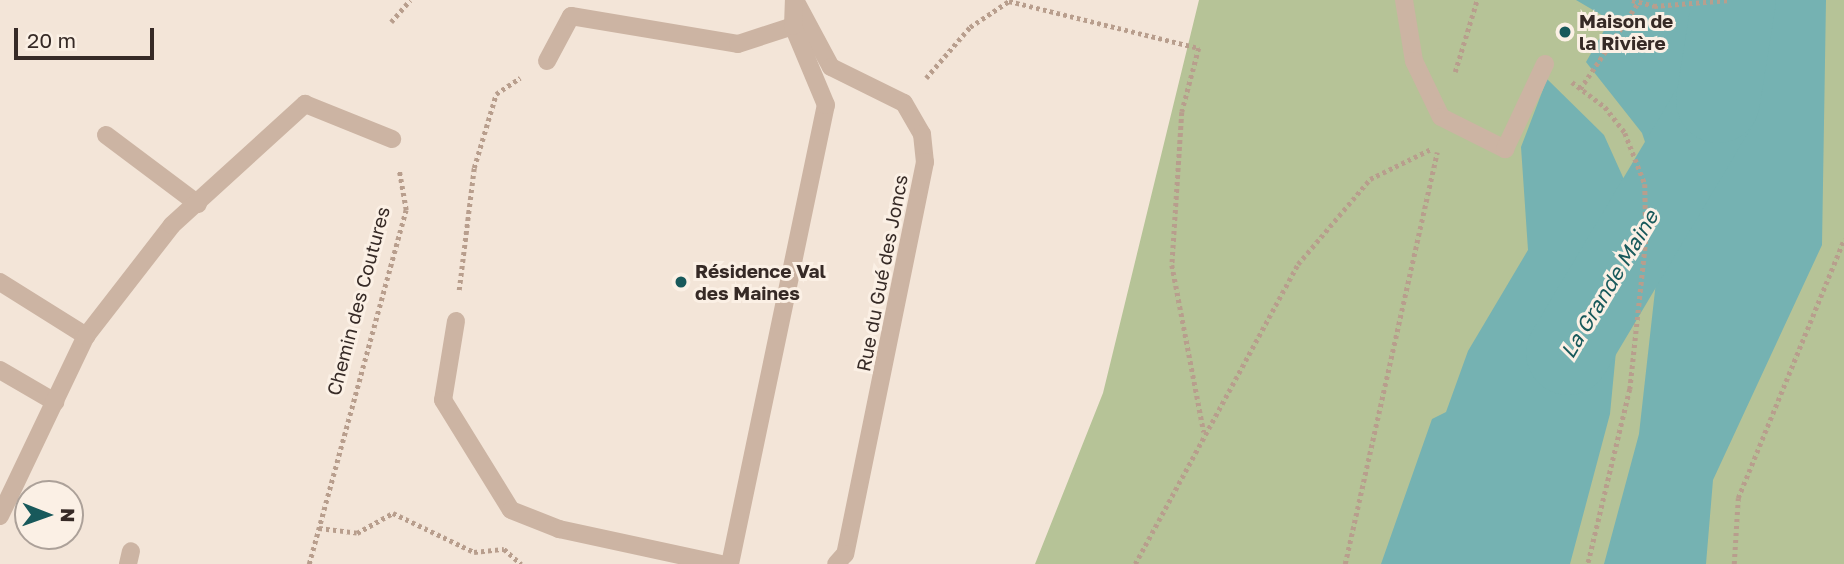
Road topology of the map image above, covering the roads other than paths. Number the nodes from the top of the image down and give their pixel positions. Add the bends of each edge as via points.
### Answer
1 (794, 0) edge
2 (1404, 0) edge
3 (793, 26) junction
4 (547, 61) road end
5 (1545, 64) road end
6 (106, 135) dead end
7 (392, 139) road end
8 (198, 204) junction
9 (0, 282) edge
10 (456, 321) road end
11 (86, 336) junction
12 (0, 370) edge
13 (55, 401) junction
14 (0, 516) edge
15 (720, 564) edge
16 (730, 564) edge
17 (836, 564) edge

1 - 3 street
1 - 17 street, Rue du Gué des Joncs via 831,66 904,103 922,134 925,162 845,554
2 - 5 street via 1414,61 1441,117 1505,149
3 - 4 street via 738,44 571,16
3 - 16 street via 826,105
6 - 8 street
7 - 8 street via 305,104
8 - 11 street via 172,225
9 - 11 street
10 - 15 street via 443,400 511,510 559,529
11 - 13 street
12 - 13 street
13 - 14 street

